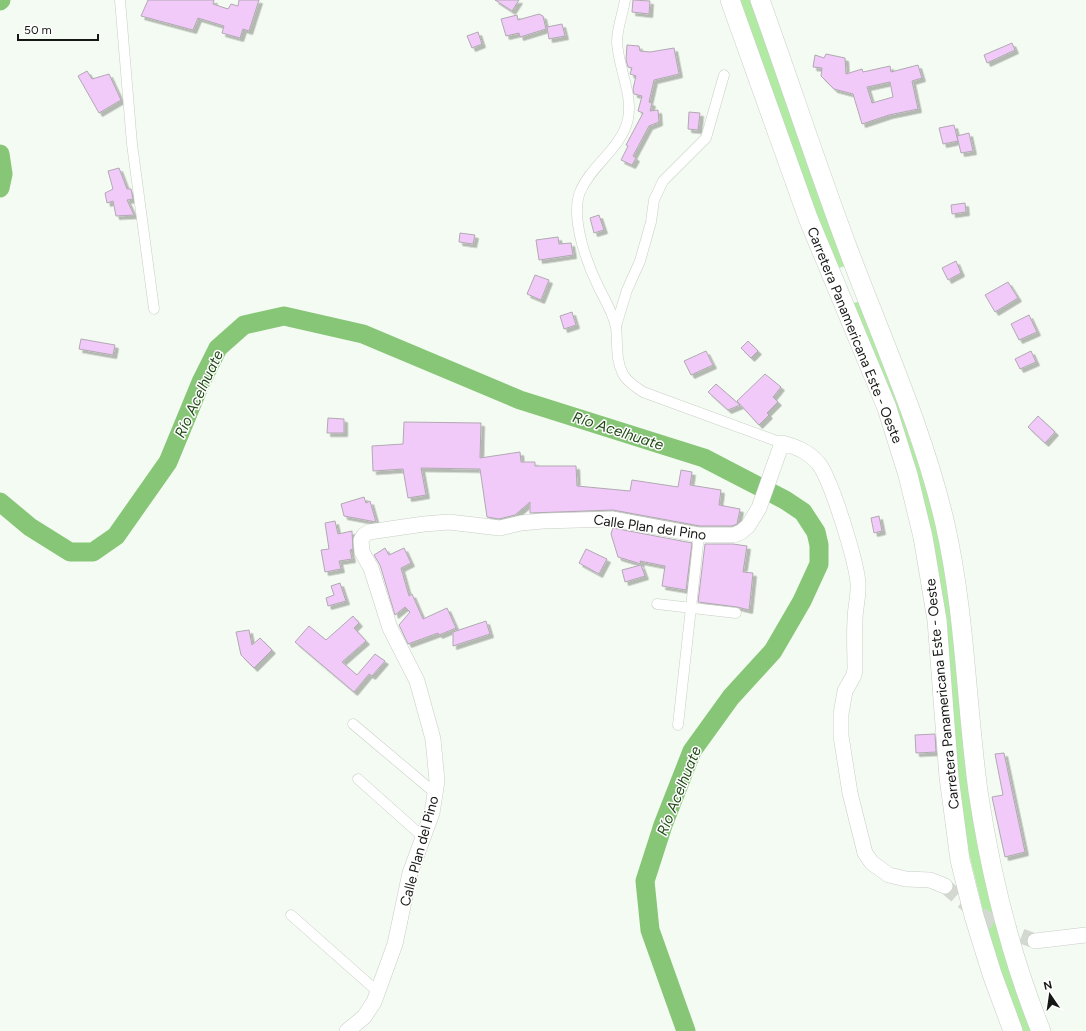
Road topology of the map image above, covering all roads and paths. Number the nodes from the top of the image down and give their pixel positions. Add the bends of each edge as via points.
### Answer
1 (120, 0) edge
2 (625, 0) edge
3 (730, 0) edge
4 (760, 0) edge
5 (724, 75) dead end
6 (851, 257) junction
7 (828, 266) junction
8 (867, 297) junction
9 (845, 307) junction
10 (154, 309) dead end
11 (616, 326) junction
12 (782, 443) junction
13 (700, 535) junction
14 (657, 604) dead end
15 (691, 608) junction
16 (736, 613) dead end
17 (353, 724) dead end
18 (678, 725) dead end
19 (358, 779) dead end
20 (435, 793) junction
21 (424, 837) junction
22 (945, 886) tunnel mouth
23 (291, 915) dead end
24 (1086, 935) edge
25 (1035, 941) tunnel mouth
26 (378, 992) junction
27 (346, 1031) edge
28 (1013, 1031) edge
29 (1041, 1031) edge

1 - 10 street via 132,144
2 - 11 street via 617,41 629,108 628,121 621,136 588,177 580,193 577,210 588,264
3 - 7 highway, Carretera Panamericana Este - Oeste via 808,218
4 - 6 highway, Carretera Panamericana Este - Oeste
5 - 11 street via 706,138 663,181 654,200 640,261 627,290
6 - 7 highway via 847,271 838,273
6 - 8 highway, Carretera Panamericana Este - Oeste
7 - 9 highway, Carretera Panamericana Este - Oeste
8 - 9 highway via 860,290 850,292 845,296
8 - 29 highway, Carretera Panamericana Este - Oeste via 921,438 946,526 962,625 973,742 986,837 1018,966
9 - 28 highway, Carretera Panamericana Este - Oeste via 889,414 916,502 937,620 949,777 960,860 978,930
11 - 12 street via 617,358 623,375 633,385 644,392
12 - 13 street, Calle Plan del Pino via 759,508 748,526 734,535
12 - 22 street via 809,454 823,471 831,488 854,562 858,583 855,669 845,691 841,736 850,794 865,853 872,863 889,875 930,880
13 - 15 street
13 - 20 street, Calle Plan del Pino via 599,518 521,523 500,528 449,522 369,532 364,535 360,546 362,552 371,568 390,628 419,687 433,739 437,781
14 - 15 street
15 - 16 street
15 - 18 street
17 - 20 street
19 - 21 street
20 - 21 street, Calle Plan del Pino
21 - 26 street, Calle Plan del Pino via 410,873 395,944
23 - 26 street
24 - 25 street
26 - 27 street, Calle Plan del Pino via 364,1017

